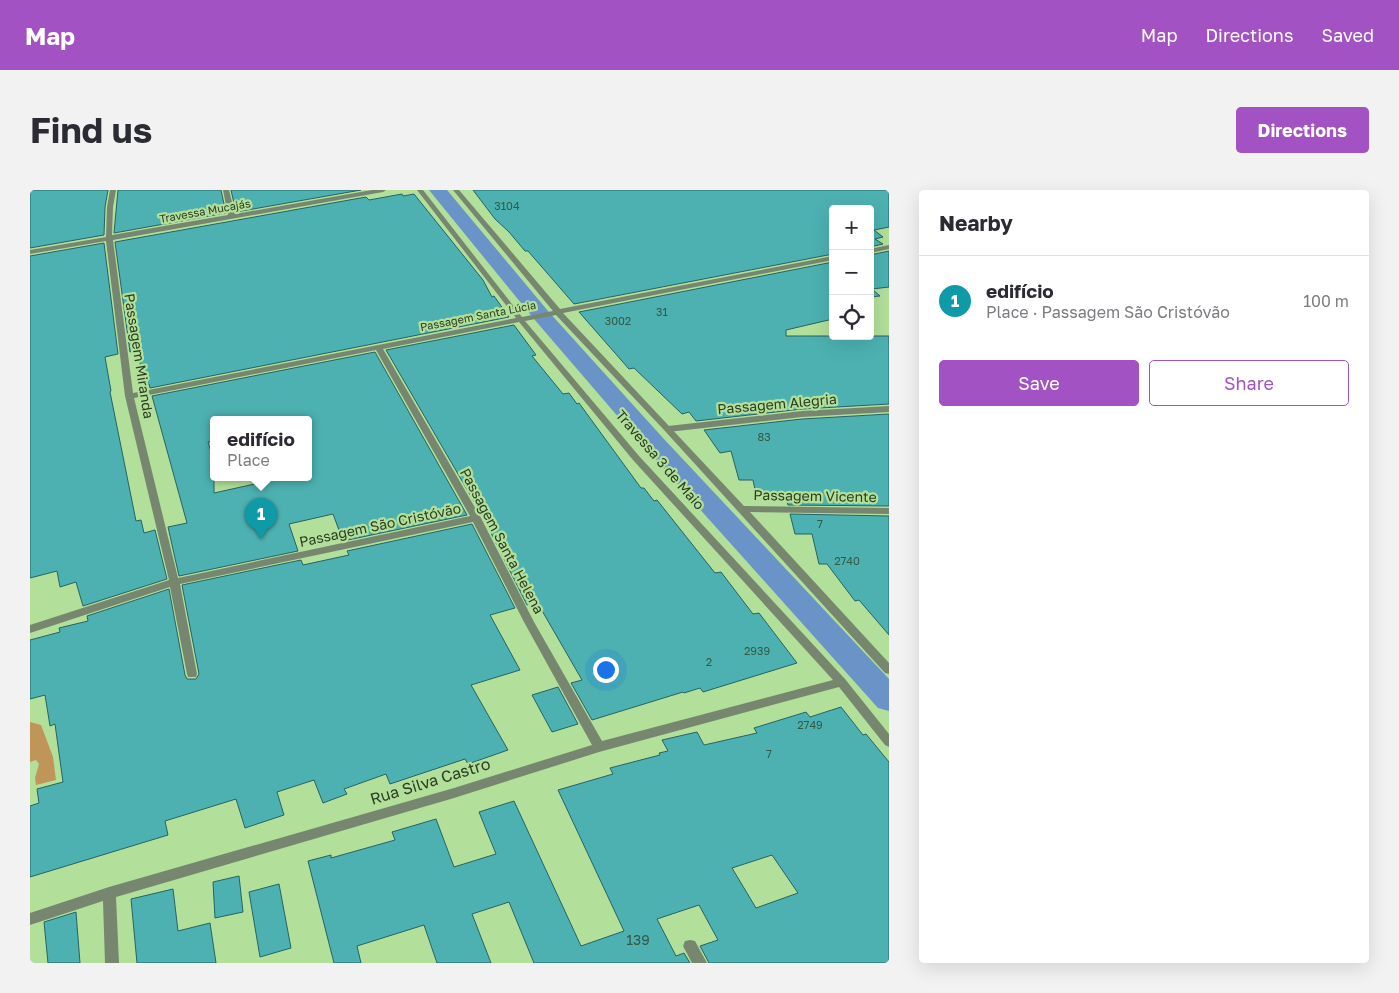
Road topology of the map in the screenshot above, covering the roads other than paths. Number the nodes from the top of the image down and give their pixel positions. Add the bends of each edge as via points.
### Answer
1 (113, 190) edge
2 (226, 190) edge
3 (384, 190) edge
4 (420, 190) edge
5 (456, 190) edge
6 (232, 217) junction
7 (109, 237) junction
8 (889, 247) edge
9 (874, 250) edge
10 (30, 252) edge
11 (829, 259) edge
12 (556, 312) junction
13 (523, 319) junction
14 (379, 348) junction
15 (129, 396) junction
16 (889, 409) edge
17 (668, 429) junction
18 (740, 509) junction
19 (889, 511) edge
20 (476, 518) junction
21 (174, 582) junction
22 (30, 629) edge
23 (889, 670) edge
24 (192, 674) dead end
25 (841, 682) junction
26 (889, 742) edge
27 (599, 747) junction
28 (109, 893) junction
29 (30, 919) edge
30 (690, 946) dead end
31 (112, 963) edge
32 (700, 963) edge

1 - 7 street, Passagem Miranda
2 - 6 street
3 - 6 street, Travessa Mucajás
4 - 13 street, Travessa 3 de Maio
5 - 12 street, Travessa 3 de Maio
6 - 7 street, Travessa Mucajás
7 - 10 street, Travessa Mucajás
7 - 15 street, Passagem Miranda
8 - 9 street
11 - 12 street, Passagem Santa Lúcia
12 - 13 street, Passagem Santa Lúcia
12 - 17 street, Travessa 3 de Maio
13 - 14 street, Passagem Santa Lúcia
13 - 25 street, Travessa 3 de Maio via 636,458
14 - 15 street, Passagem Santa Lúcia
14 - 20 street, Passagem Santa Helena
15 - 21 street, Passagem Miranda
16 - 17 street, Passagem Alegria via 802,414
17 - 18 street, Travessa 3 de Maio
18 - 19 street, Passagem Vicente
18 - 23 street, Travessa 3 de Maio
20 - 21 street, Passagem São Cristóvão
20 - 27 street, Passagem Santa Helena via 529,622
21 - 22 street, Passagem São Cristóvão
21 - 24 street, Passagem Miranda
25 - 26 street, Travessa 3 de Maio
25 - 27 street, Rua Silva Castro
27 - 28 street, Rua Silva Castro via 454,793
28 - 29 street, Rua Silva Castro
28 - 31 street
30 - 32 street

